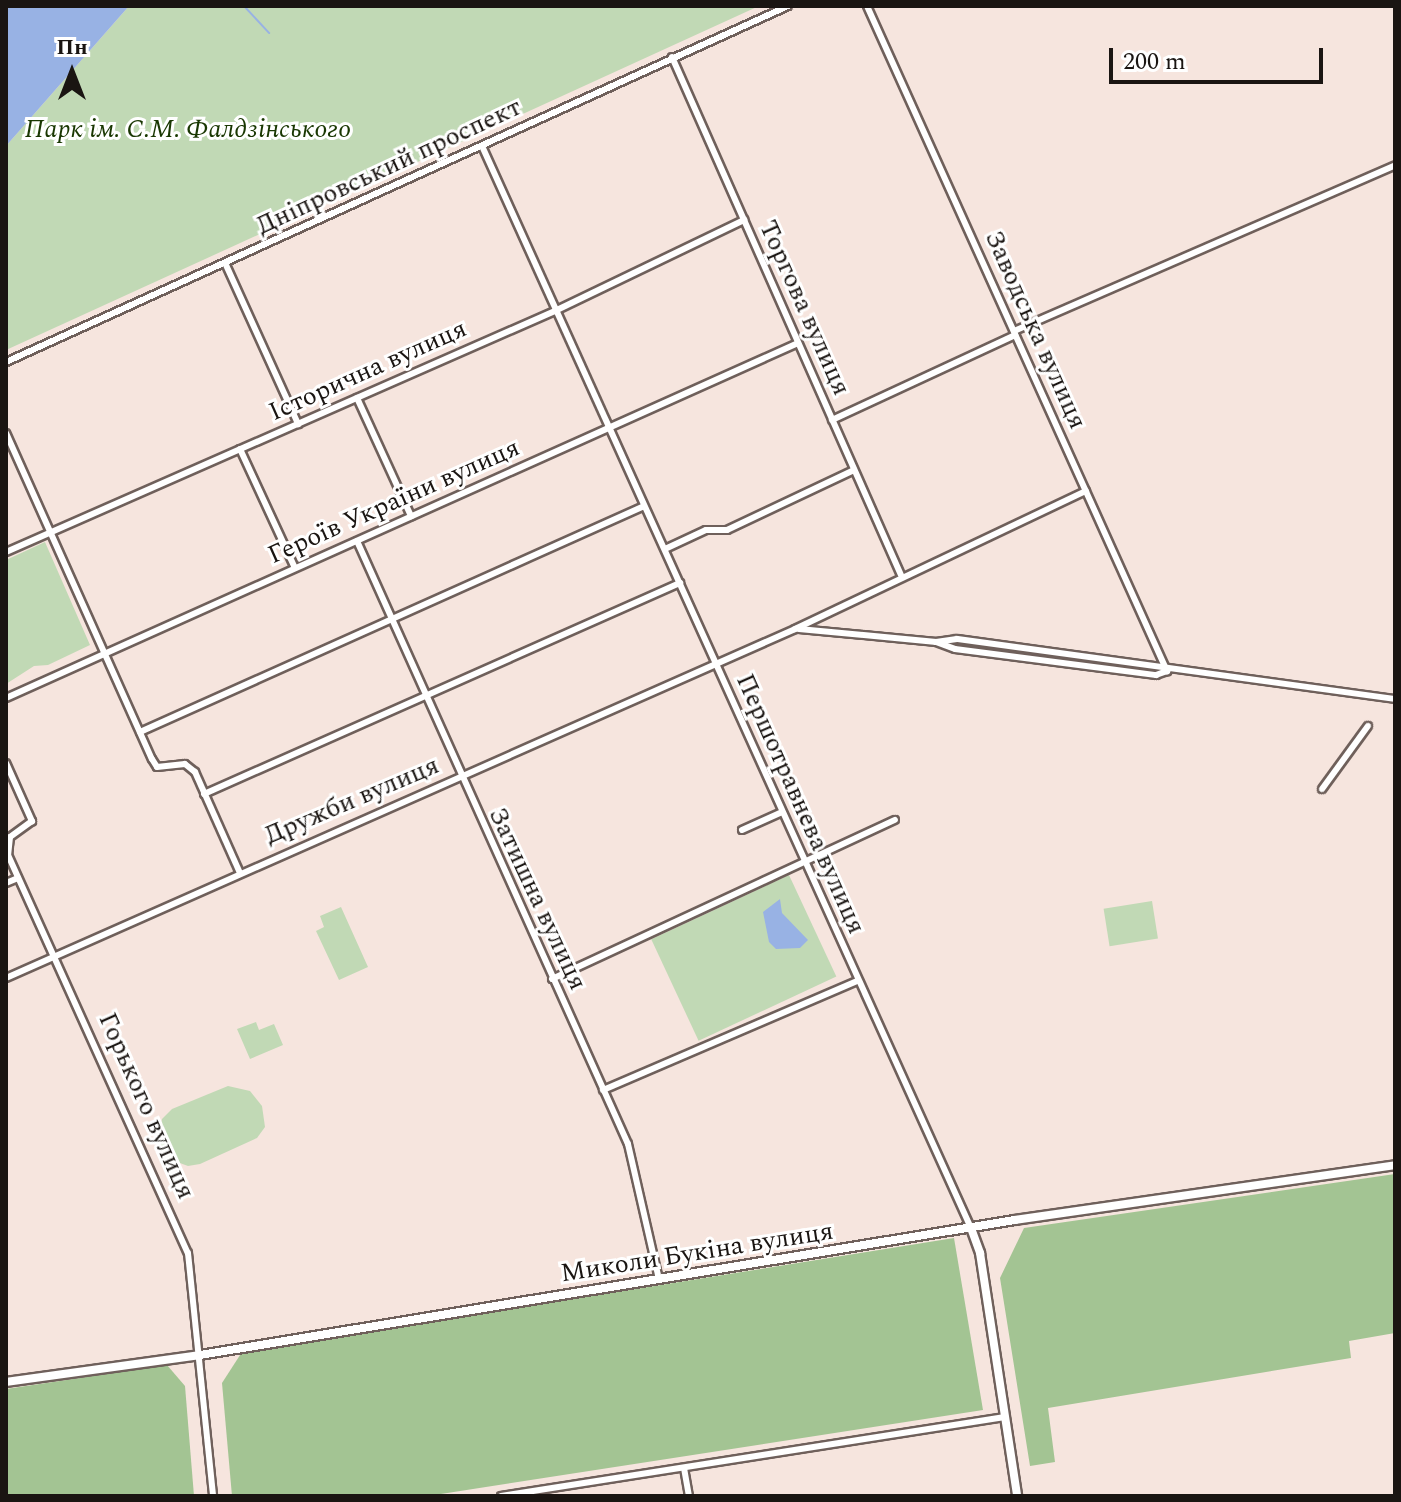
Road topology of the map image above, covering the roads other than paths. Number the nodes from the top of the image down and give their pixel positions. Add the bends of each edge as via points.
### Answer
1 (788, 6) edge
2 (867, 6) edge
3 (672, 57) junction
4 (482, 146) junction
5 (1395, 165) edge
6 (744, 220) junction
7 (226, 265) junction
8 (557, 310) junction
9 (1015, 333) junction
10 (798, 343) junction
11 (6, 362) edge
12 (357, 398) junction
13 (832, 420) junction
14 (298, 424) junction
15 (608, 428) junction
16 (6, 433) edge
17 (240, 449) junction
18 (854, 470) junction
19 (1086, 491) junction
20 (644, 506) junction
21 (411, 516) junction
22 (51, 532) junction
23 (357, 541) junction
24 (665, 549) junction
25 (6, 552) edge
26 (295, 568) junction
27 (901, 575) junction
28 (680, 583) junction
29 (390, 620) junction
30 (795, 629) junction
31 (104, 653) junction
32 (715, 663) junction
33 (1167, 671) junction
34 (422, 694) junction
35 (6, 698) edge
36 (1395, 699) edge
37 (1368, 726) dead end
38 (140, 732) junction
39 (6, 763) edge
40 (459, 776) junction
41 (16, 785) junction
42 (6, 789) edge
43 (1322, 789) dead end
44 (204, 794) junction
45 (782, 812) junction
46 (895, 820) dead end
47 (742, 830) dead end
48 (807, 864) junction
49 (240, 873) junction
50 (18, 878) junction
51 (6, 883) edge
52 (56, 955) junction
53 (6, 978) edge
54 (552, 979) junction
55 (857, 981) junction
56 (603, 1090) junction
57 (1395, 1165) edge
58 (971, 1228) junction
59 (659, 1279) junction
60 (200, 1355) junction
61 (6, 1382) edge
62 (1005, 1417) junction
63 (684, 1468) junction
64 (213, 1496) edge
65 (501, 1496) edge
66 (689, 1496) edge
67 (1017, 1496) edge

1 - 3 street, Дніпровський проспект
2 - 9 street, Заводська вулиця
3 - 4 street, Дніпровський проспект
3 - 6 street, Торгова вулиця
4 - 7 street, Дніпровський проспект
4 - 8 street, Першотравнева вулиця
5 - 9 street
6 - 8 street, Історична вулиця
6 - 10 street, Торгова вулиця
7 - 11 street, Дніпровський проспект
7 - 14 street
8 - 12 street, Історична вулиця
8 - 15 street, Першотравнева вулиця
9 - 13 street
9 - 19 street, Заводська вулиця
10 - 13 street, Торгова вулиця
10 - 15 street, Героїв України вулиця
12 - 14 street, Історична вулиця
12 - 21 street
13 - 18 street, Торгова вулиця
14 - 17 street, Історична вулиця
15 - 20 street, Першотравнева вулиця
15 - 21 street, Героїв України вулиця
16 - 22 street
17 - 22 street, Історична вулиця
17 - 26 street
18 - 24 street via 727,530 706,530
18 - 27 street, Торгова вулиця
19 - 27 street, Дружби вулиця
19 - 33 street, Заводська вулиця
20 - 24 street, Першотравнева вулиця
20 - 29 street
21 - 23 street, Героїв України вулиця
22 - 25 street, Історична вулиця
22 - 31 street
23 - 26 street, Героїв України вулиця
23 - 29 street, Затишна вулиця
24 - 28 street, Першотравнева вулиця
26 - 31 street, Героїв України вулиця
27 - 30 street, Дружби вулиця
28 - 32 street, Першотравнева вулиця
28 - 34 street
29 - 34 street, Затишна вулиця
29 - 38 street
30 - 32 street, Дружби вулиця
30 - 33 street via 936,642 1156,675
31 - 35 street, Героїв України вулиця
31 - 38 street
32 - 40 street, Дружби вулиця
32 - 45 street, Першотравнева вулиця
33 - 36 street
34 - 40 street, Затишна вулиця
34 - 44 street
37 - 43 street
38 - 44 street via 157,767 185,764 195,772
39 - 41 street, Горького вулиця
40 - 49 street, Дружби вулиця
40 - 54 street, Затишна вулиця
41 - 42 street
41 - 50 street, Горького вулиця via 32,821 6,845
44 - 49 street
45 - 47 street
45 - 48 street, Першотравнева вулиця
46 - 48 street
48 - 54 street
48 - 55 street, Першотравнева вулиця
49 - 52 street, Дружби вулиця
50 - 51 street
50 - 52 street, Горького вулиця
52 - 53 street, Дружби вулиця
52 - 60 street, Горького вулиця via 183,1237
54 - 56 street, Затишна вулиця
55 - 56 street
55 - 58 street, Першотравнева вулиця
56 - 59 street, Затишна вулиця via 641,1183
57 - 58 street, Миколи Букіна вулиця
58 - 59 street, Миколи Букіна вулиця
58 - 62 street, Першотравнева вулиця via 980,1253
59 - 60 street, Миколи Букіна вулиця
60 - 61 street, Миколи Букіна вулиця
60 - 64 street, Горького вулиця
62 - 63 street
62 - 67 street, Першотравнева вулиця
63 - 65 street
63 - 66 street

